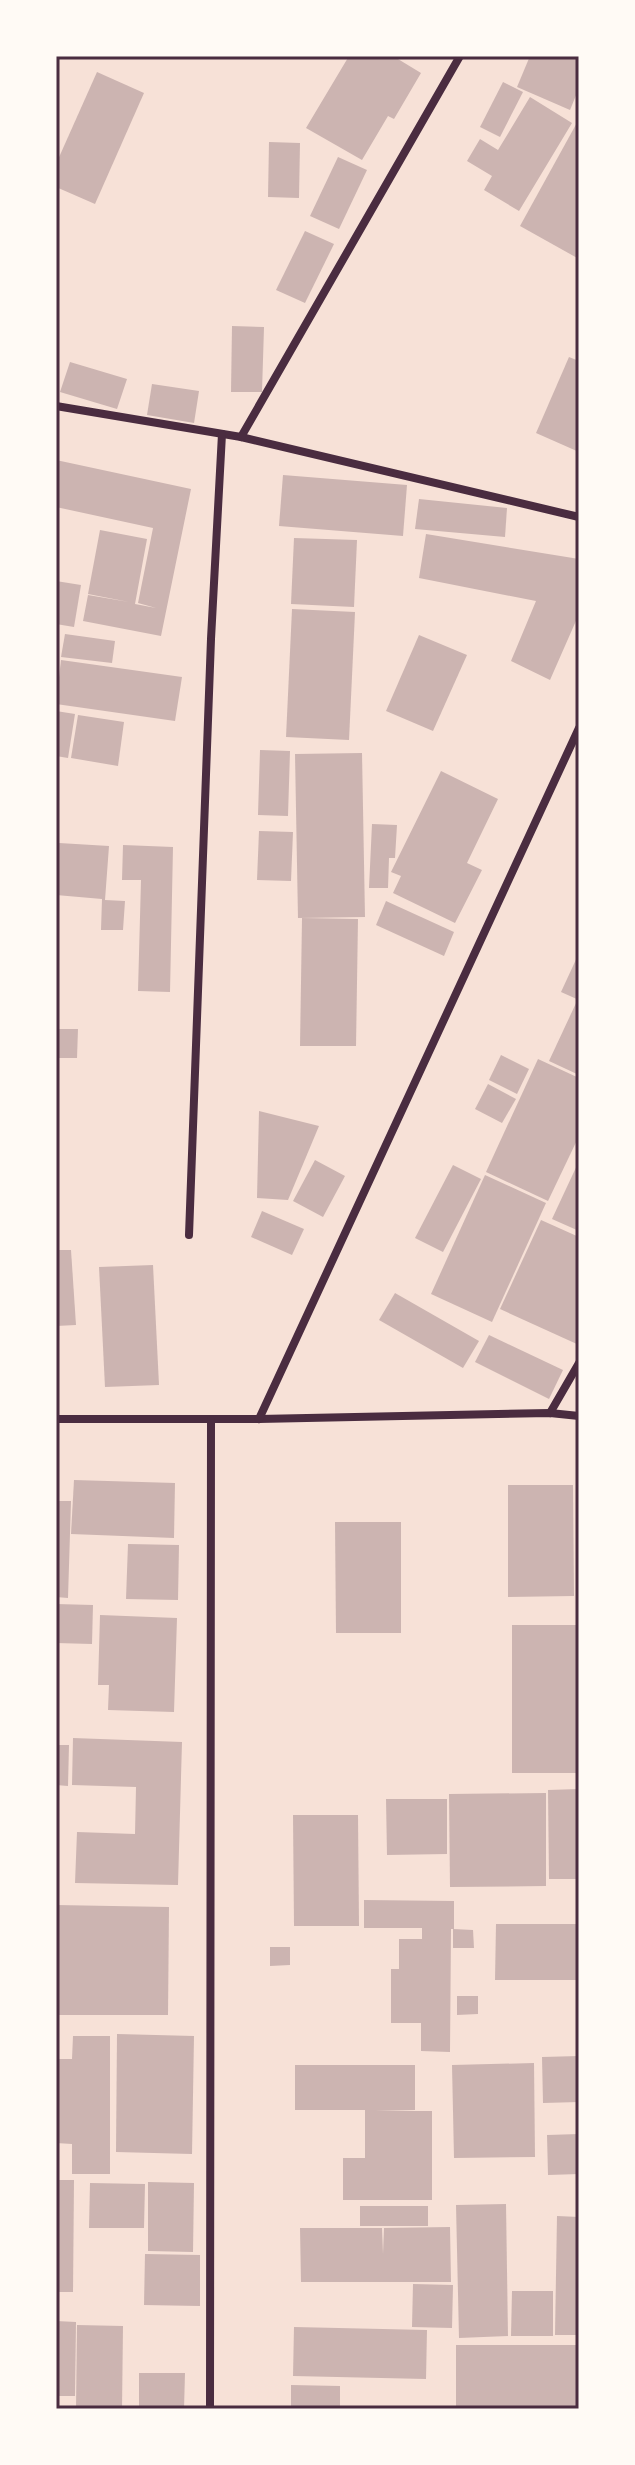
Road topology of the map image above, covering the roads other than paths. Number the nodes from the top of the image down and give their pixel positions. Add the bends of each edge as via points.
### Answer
1 (460, 56) edge
2 (56, 406) edge
3 (222, 434) junction
4 (241, 437) junction
5 (579, 517) edge
6 (579, 728) edge
7 (189, 1235) dead end
8 (579, 1363) edge
9 (550, 1413) junction
10 (579, 1416) edge
11 (56, 1419) edge
12 (259, 1419) junction
13 (211, 1420) junction
14 (210, 2409) edge

1 - 4 street
2 - 3 street
3 - 4 street
3 - 7 street
4 - 5 street
6 - 12 street
8 - 9 street
9 - 10 street
9 - 12 street
11 - 13 street
12 - 13 street
13 - 14 street

